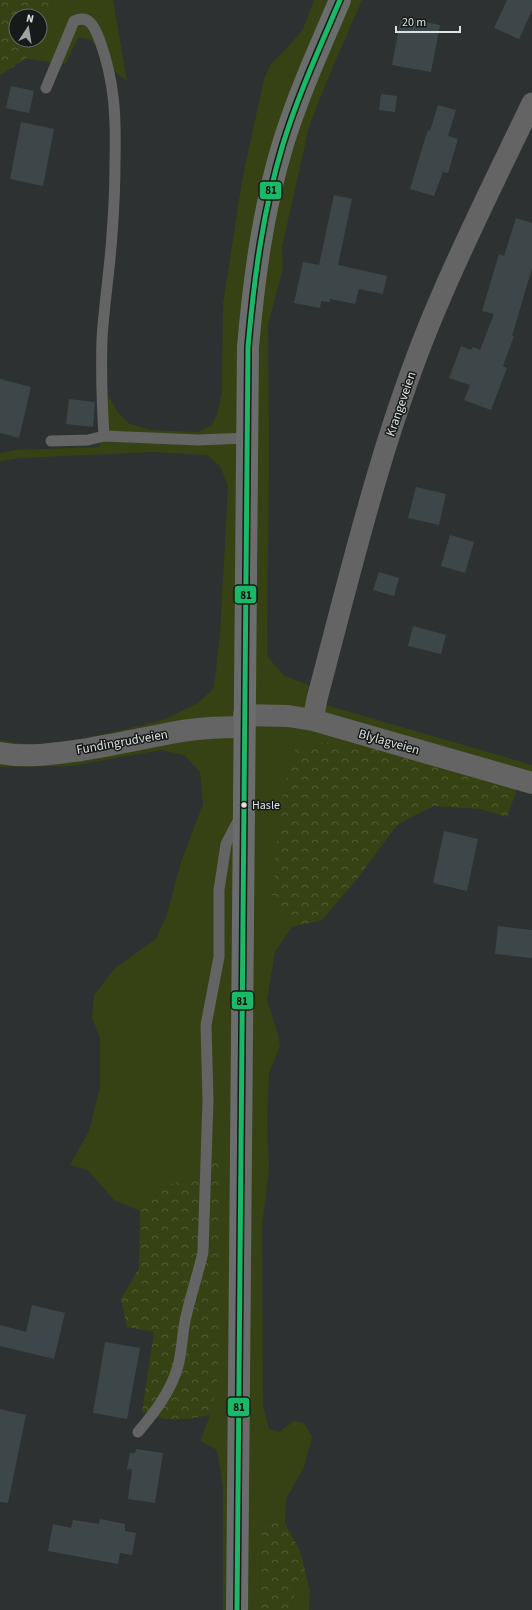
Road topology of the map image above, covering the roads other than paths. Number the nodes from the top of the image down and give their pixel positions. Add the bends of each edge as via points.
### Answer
1 (340, 0) edge
2 (46, 88) dead end
3 (532, 103) edge
4 (104, 436) junction
5 (247, 438) junction
6 (51, 441) dead end
7 (313, 720) junction
8 (244, 721) junction
9 (0, 753) edge
10 (532, 783) edge
11 (244, 810) junction
12 (138, 1432) dead end
13 (237, 1610) edge

1 - 5 main road via 284,143 260,237 248,347
2 - 4 lane via 74,21 80,18 88,21 96,32 113,84 116,120 113,226 102,338 101,401
3 - 7 street, Krangeveien via 437,306 407,385 378,470
4 - 5 lane via 198,440
4 - 6 lane via 88,440
5 - 8 main road
7 - 8 street, Blylagveien via 288,716
7 - 10 street, Blylagveien
8 - 9 street, Fundingrudveien via 45,755 20,756
8 - 11 main road
11 - 12 lane via 226,844 219,890 219,957 206,1025 208,1100 203,1252 174,1378 155,1413
11 - 13 main road

